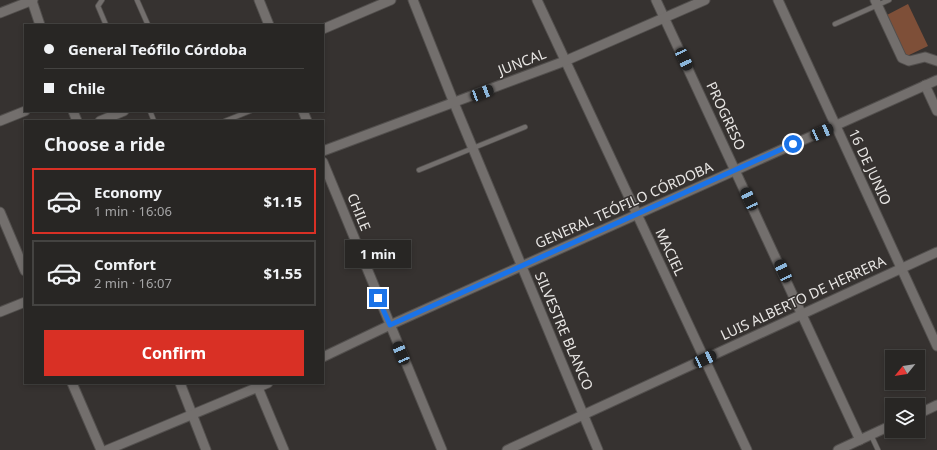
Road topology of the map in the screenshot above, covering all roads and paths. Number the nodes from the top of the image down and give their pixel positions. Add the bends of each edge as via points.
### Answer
1 (32, 0) edge
2 (102, 0) edge
3 (137, 0) edge
4 (259, 0) edge
5 (391, 0) edge
6 (413, 0) edge
7 (536, 0) edge
8 (656, 0) edge
9 (705, 0) edge
10 (778, 0) edge
11 (889, 0) edge
12 (877, 3) edge
13 (0, 14) edge
14 (664, 17) junction
15 (40, 24) edge
16 (106, 24) edge
17 (148, 24) edge
18 (269, 24) edge
19 (835, 24) dead end
20 (324, 28) edge
21 (564, 61) junction
22 (937, 61) edge
23 (937, 80) edge
24 (925, 85) junction
25 (454, 103) junction
26 (24, 111) edge
27 (937, 111) edge
28 (122, 112) edge
29 (248, 112) edge
30 (102, 120) edge
31 (228, 120) edge
32 (0, 121) edge
33 (836, 125) junction
34 (525, 127) dead end
35 (473, 148) junction
36 (324, 151) edge
37 (324, 164) edge
38 (419, 170) dead end
39 (736, 170) junction
40 (0, 212) edge
41 (637, 214) junction
42 (937, 252) edge
43 (522, 266) junction
44 (902, 268) junction
45 (24, 269) edge
46 (24, 302) edge
47 (0, 312) edge
48 (802, 314) junction
49 (390, 325) junction
50 (937, 346) edge
51 (324, 357) edge
52 (705, 359) junction
53 (72, 384) edge
54 (180, 384) edge
55 (257, 386) edge
56 (937, 405) edge
57 (925, 411) edge
58 (584, 414) junction
59 (192, 415) junction
60 (885, 428) edge
61 (871, 435) junction
62 (860, 440) junction
63 (100, 450) edge
64 (107, 450) edge
65 (206, 450) edge
66 (284, 450) edge
67 (442, 450) edge
68 (507, 450) edge
69 (598, 450) edge
70 (747, 450) edge
71 (838, 450) edge
72 (878, 450) edge

1 - 13 street
1 - 15 street
2 - 16 lane via 98,6
3 - 17 lane
4 - 18 street
5 - 20 street
6 - 25 street, SILVESTRE BLANCO
7 - 21 street, MACIEL
8 - 14 street, PROGRESO
9 - 14 street, JUNCAL
10 - 33 street, 16 DE JUNIO
11 - 12 lane
12 - 19 lane
12 - 22 street via 902,58 909,61 925,57
14 - 21 street, JUNCAL
14 - 39 street, PROGRESO
21 - 25 street, JUNCAL
21 - 41 street, MACIEL
23 - 24 street, GENERAL TEÓFILO CÓRDOBA
24 - 27 street
24 - 33 street, GENERAL TEÓFILO CÓRDOBA
25 - 35 street, SILVESTRE BLANCO
25 - 36 street, JUNCAL
26 - 32 street
28 - 30 street
29 - 31 lane
33 - 39 street, GENERAL TEÓFILO CÓRDOBA
33 - 44 street, 16 DE JUNIO
34 - 35 lane
35 - 38 lane
35 - 43 street, SILVESTRE BLANCO
37 - 49 street, CHILE
39 - 41 street, GENERAL TEÓFILO CÓRDOBA
39 - 48 street, PROGRESO
40 - 45 street
41 - 43 street, GENERAL TEÓFILO CÓRDOBA
41 - 52 street, MACIEL
42 - 44 street, LUIS ALBERTO DE HERRERA
43 - 49 street, GENERAL TEÓFILO CÓRDOBA
43 - 58 street, SILVESTRE BLANCO
44 - 48 street, LUIS ALBERTO DE HERRERA
44 - 50 street, 16 DE JUNIO
46 - 47 street
48 - 52 street, LUIS ALBERTO DE HERRERA
48 - 62 street, PROGRESO
49 - 51 street, GENERAL TEÓFILO CÓRDOBA
49 - 67 street, CHILE
52 - 58 street, LUIS ALBERTO DE HERRERA
52 - 70 street, MACIEL
53 - 63 street
54 - 59 street
55 - 59 street
55 - 66 street
56 - 57 street
58 - 68 street, LUIS ALBERTO DE HERRERA
58 - 69 street, SILVESTRE BLANCO
59 - 64 street
59 - 65 street
60 - 61 street
61 - 62 street
61 - 72 lane
62 - 71 street

